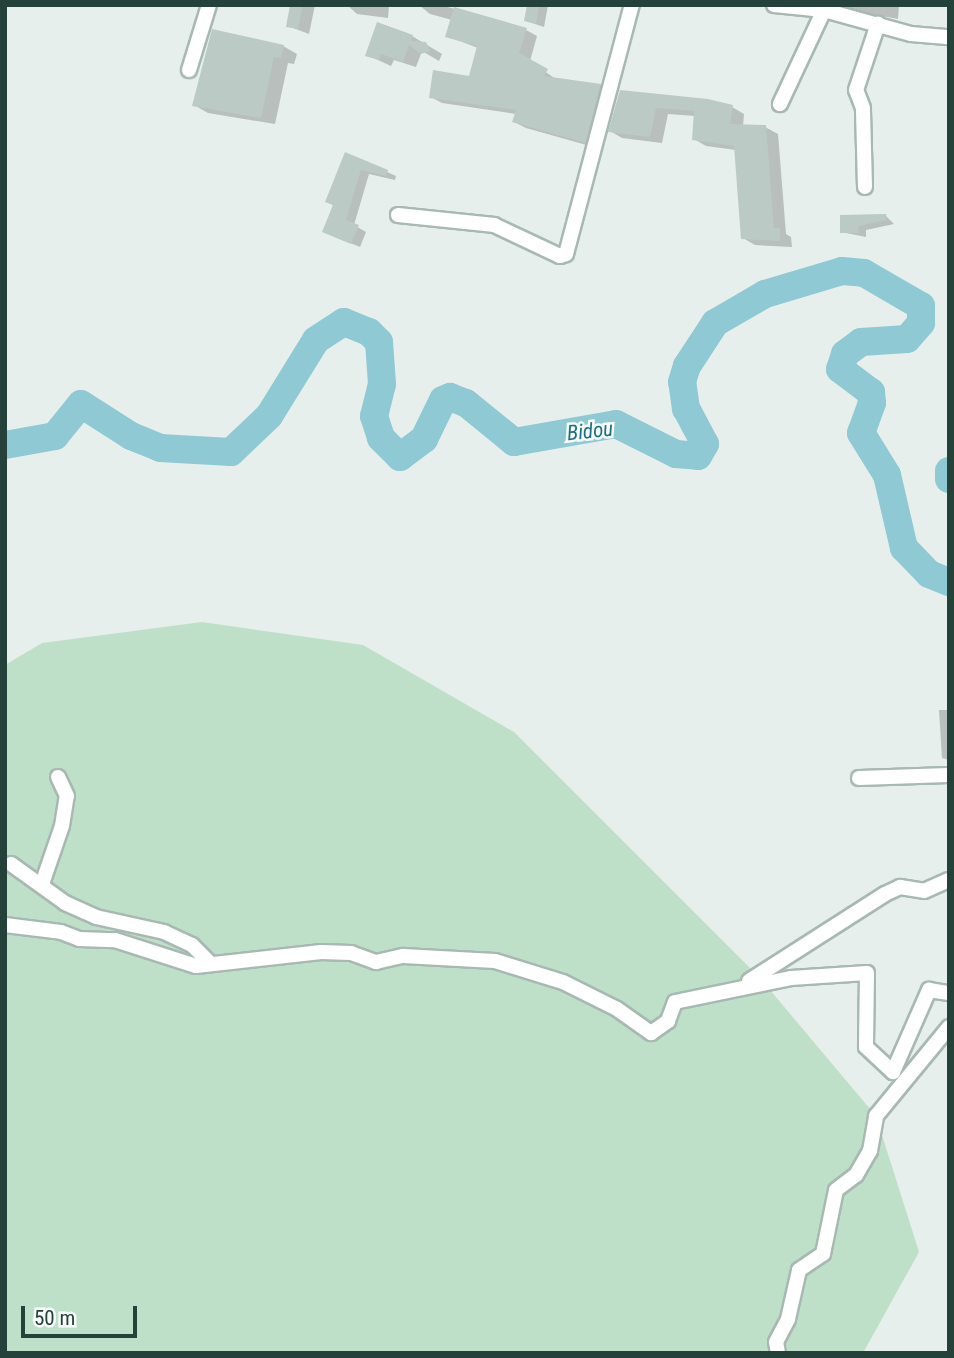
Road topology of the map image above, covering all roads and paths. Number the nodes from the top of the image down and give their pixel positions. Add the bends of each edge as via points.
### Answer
1 (209, 5) edge
2 (632, 5) edge
3 (774, 5) edge
4 (825, 8) edge
5 (878, 24) junction
6 (949, 37) edge
7 (189, 70) dead end
8 (780, 104) dead end
9 (865, 187) dead end
10 (398, 215) dead end
11 (949, 775) edge
12 (58, 777) dead end
13 (859, 778) dead end
14 (11, 864) dead end
15 (949, 880) edge
16 (42, 884) junction
17 (5, 925) edge
18 (210, 963) junction
19 (739, 987) junction
20 (949, 993) edge
21 (949, 1027) edge
22 (778, 1353) edge

1 - 7 street
2 - 10 street via 566,254 560,256 494,225
3 - 4 street
4 - 5 street
4 - 8 street
5 - 6 street via 911,34
5 - 9 street via 856,90 863,108
11 - 13 street
12 - 16 street via 67,796
14 - 16 street
15 - 19 street via 925,891 900,887 885,894
16 - 18 street via 59,900 96,917 140,924 182,940
17 - 18 street via 61,932 79,939 115,940 187,965
18 - 19 street via 321,952 364,956 376,962 403,956 495,961 563,982 617,1009 651,1033 668,1021 675,1002
19 - 20 street via 839,972 867,973 866,1047 893,1072 929,990
21 - 22 street via 876,1116 870,1151 856,1175 836,1189 822,1254 799,1270 788,1319 776,1342

